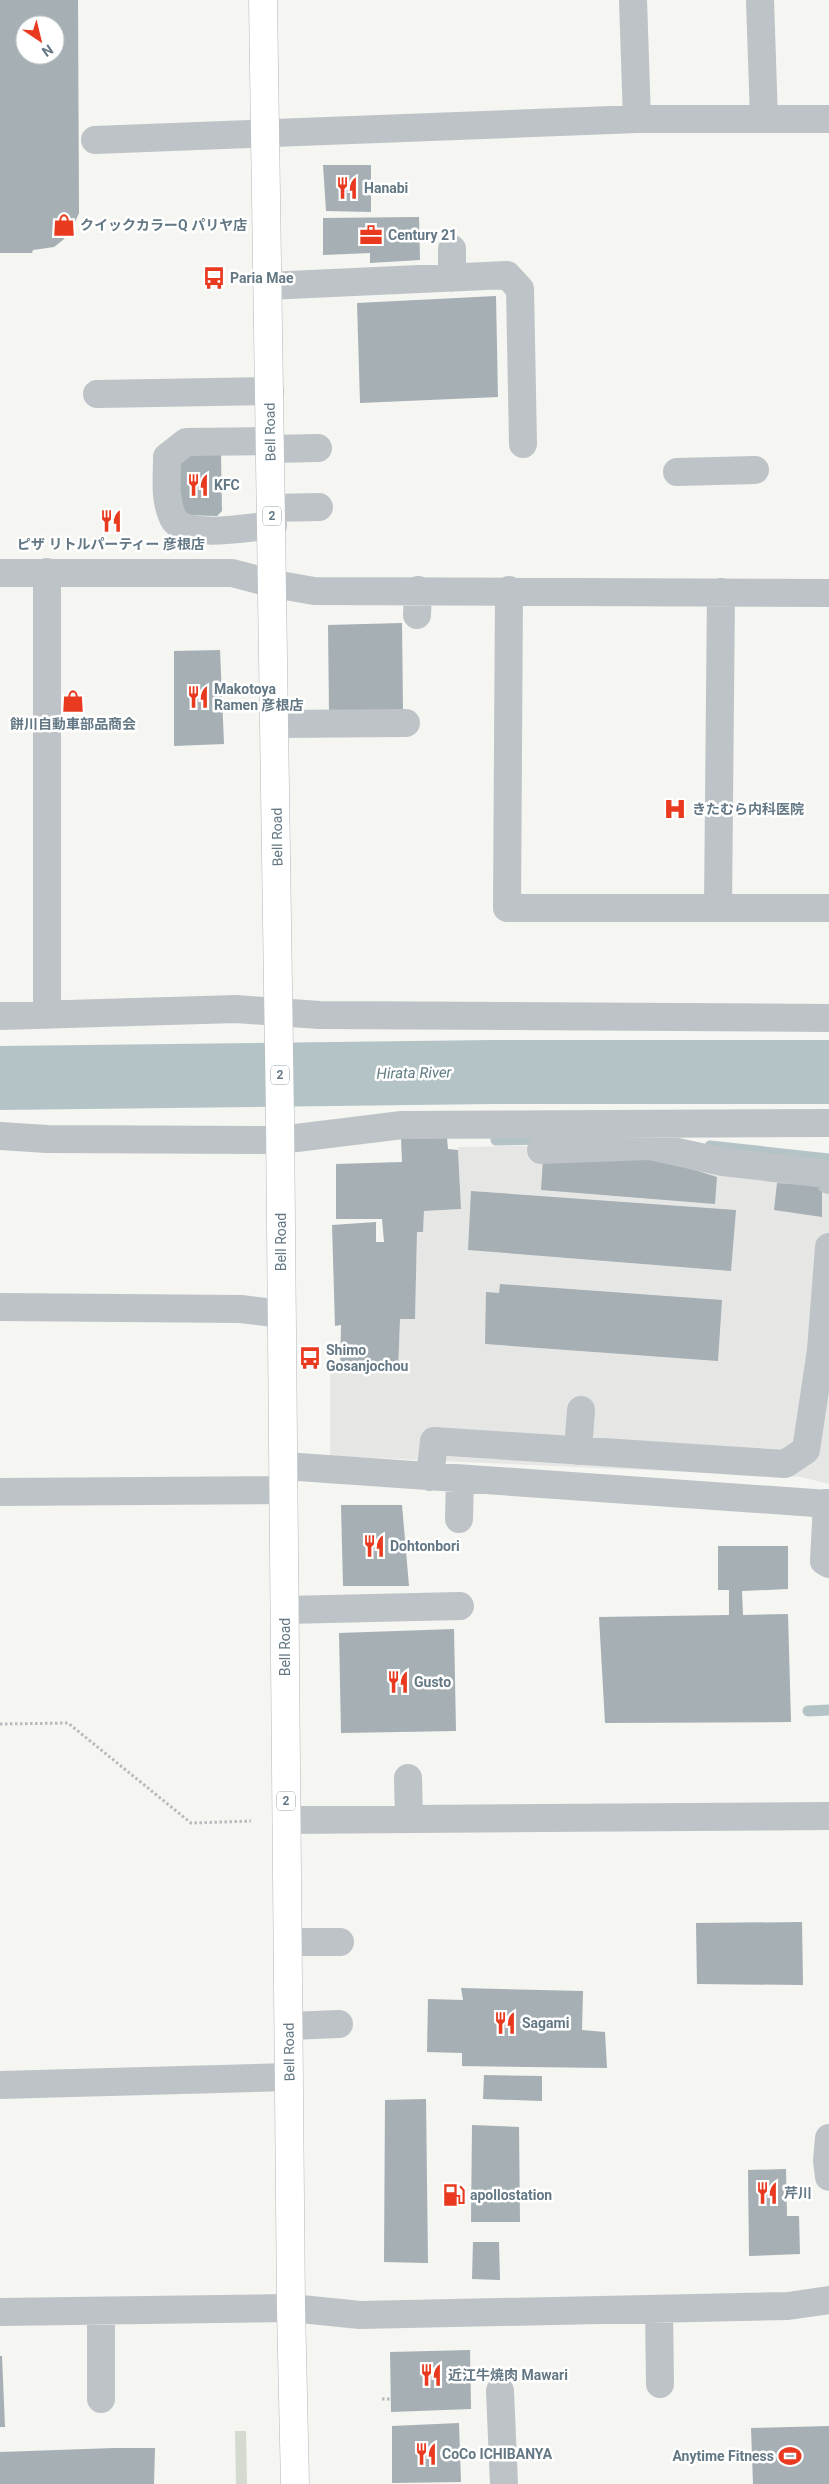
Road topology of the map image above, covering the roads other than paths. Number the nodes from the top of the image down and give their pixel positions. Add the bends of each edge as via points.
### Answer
1 (263, 0) edge
2 (633, 0) edge
3 (760, 0) edge
4 (637, 119) junction
5 (764, 119) junction
6 (829, 119) edge
7 (264, 132) junction
8 (95, 140) dead end
9 (452, 249) dead end
10 (452, 278) junction
11 (267, 286) junction
12 (270, 391) junction
13 (97, 394) dead end
14 (524, 444) dead end
15 (271, 445) junction
16 (318, 448) dead end
17 (755, 470) dead end
18 (677, 472) dead end
19 (319, 507) dead end
20 (272, 516) junction
21 (47, 572) junction
22 (0, 573) edge
23 (274, 584) junction
24 (509, 590) junction
25 (721, 592) junction
26 (829, 593) edge
27 (406, 723) dead end
28 (275, 724) junction
29 (718, 908) junction
30 (829, 908) edge
31 (0, 1016) edge
32 (47, 1016) junction
33 (829, 1018) edge
34 (279, 1022) junction
35 (829, 1123) edge
36 (280, 1129) junction
37 (0, 1136) edge
38 (541, 1150) dead end
39 (829, 1180) edge
40 (829, 1247) edge
41 (0, 1307) edge
42 (282, 1314) junction
43 (581, 1410) dead end
44 (578, 1451) junction
45 (430, 1476) junction
46 (284, 1478) junction
47 (460, 1479) junction
48 (0, 1492) edge
49 (828, 1504) edge
50 (459, 1519) dead end
51 (829, 1564) edge
52 (460, 1606) dead end
53 (285, 1610) junction
54 (408, 1778) dead end
55 (829, 1816) edge
56 (409, 1819) junction
57 (286, 1820) junction
58 (288, 1942) junction
59 (340, 1942) dead end
60 (339, 2024) dead end
61 (289, 2026) junction
62 (289, 2077) junction
63 (0, 2085) edge
64 (829, 2138) edge
65 (829, 2177) edge
66 (829, 2300) edge
67 (291, 2308) junction
68 (659, 2309) junction
69 (101, 2311) junction
70 (0, 2312) edge
71 (660, 2384) dead end
72 (500, 2391) dead end
73 (101, 2399) dead end
74 (295, 2484) edge
75 (504, 2484) edge

1 - 7 main road, Bell Road / 2
2 - 4 street
3 - 5 street
4 - 5 street
4 - 7 street
5 - 6 street
7 - 8 street
7 - 11 main road, Bell Road / 2
9 - 10 street
10 - 11 street
10 - 14 street via 507,275 520,289
11 - 12 main road, Bell Road / 2
12 - 13 street
12 - 15 main road, Bell Road / 2
15 - 16 street
15 - 20 main road, Bell Road / 2
15 - 20 street via 186,442 167,457 168,502 174,520 189,530 232,530
17 - 18 street
19 - 20 street
20 - 23 main road, Bell Road / 2
21 - 22 street
21 - 23 street via 232,573
21 - 32 street
23 - 24 street via 418,602
23 - 28 main road, Bell Road / 2
24 - 25 street via 681,583
24 - 29 street via 507,908
25 - 26 street via 760,584
25 - 29 street
27 - 28 street
28 - 34 main road, Bell Road / 2
29 - 30 street
31 - 32 street
32 - 34 street via 236,1009
33 - 34 street via 319,1016
34 - 36 main road, Bell Road / 2
35 - 36 street via 402,1125
36 - 37 street via 47,1139
36 - 42 main road, Bell Road / 2
38 - 39 street via 650,1146 723,1162 826,1174
40 - 44 street via 821,1350 806,1450 785,1464
41 - 42 street via 241,1309
42 - 46 main road, Bell Road / 2
43 - 44 street
44 - 45 street via 434,1441
45 - 46 street
45 - 47 street
46 - 48 street
46 - 53 main road, Bell Road / 2
47 - 49 street
47 - 50 street
49 - 51 street via 824,1561
52 - 53 street
53 - 57 main road, Bell Road / 2
54 - 56 street
55 - 56 street
56 - 57 street
57 - 58 main road, Bell Road / 2
58 - 59 street
58 - 61 main road, Bell Road / 2
60 - 61 street
61 - 62 main road, Bell Road / 2
62 - 63 street
62 - 67 main road, Bell Road / 2
64 - 65 street
66 - 68 street via 788,2306
67 - 68 street via 360,2315
67 - 69 street
67 - 74 main road, Bell Road / 2
68 - 71 street
69 - 70 street
69 - 73 street
72 - 75 street

